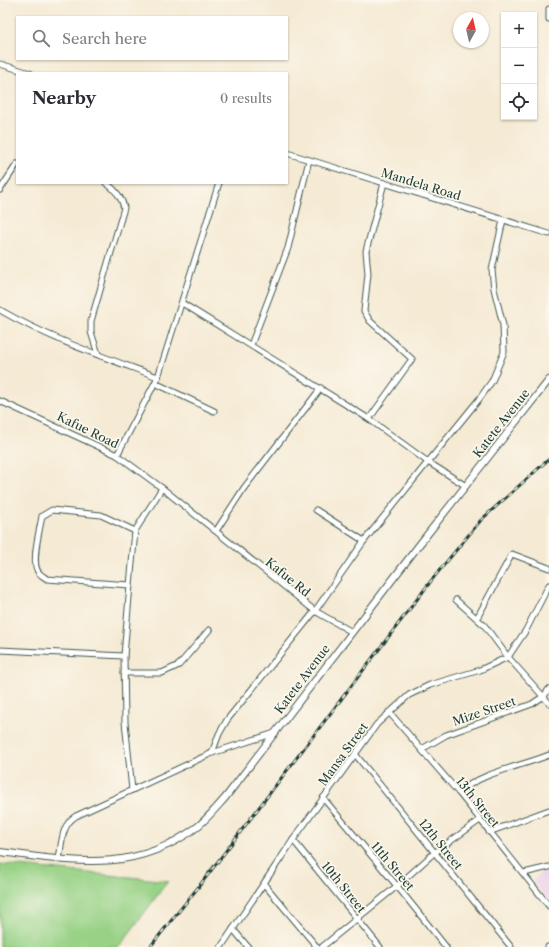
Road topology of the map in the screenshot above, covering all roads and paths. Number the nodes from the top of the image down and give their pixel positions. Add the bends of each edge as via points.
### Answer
1 (549, 9) edge
2 (549, 19) edge
3 (0, 64) edge
4 (27, 72) edge
5 (288, 153) edge
6 (309, 160) junction
7 (16, 166) edge
8 (107, 184) edge
9 (219, 184) edge
10 (384, 184) junction
11 (0, 190) edge
12 (502, 220) junction
13 (549, 234) edge
14 (182, 303) junction
15 (0, 310) edge
16 (251, 345) junction
17 (98, 354) junction
18 (158, 376) junction
19 (549, 380) edge
20 (155, 383) junction
21 (321, 388) junction
22 (0, 401) edge
23 (214, 411) dead end
24 (369, 419) junction
25 (117, 455) junction
26 (428, 462) junction
27 (466, 486) junction
28 (162, 488) junction
29 (316, 510) dead end
30 (135, 531) junction
31 (216, 531) junction
32 (364, 541) junction
33 (549, 568) edge
34 (130, 585) junction
35 (549, 585) edge
36 (456, 600) dead end
37 (316, 611) junction
38 (477, 618) junction
39 (208, 630) dead end
40 (352, 632) junction
41 (0, 650) edge
42 (124, 656) junction
43 (508, 656) junction
44 (124, 673) junction
45 (549, 689) edge
46 (544, 696) junction
47 (549, 703) edge
48 (389, 712) junction
49 (275, 733) junction
50 (422, 749) junction
51 (212, 753) junction
52 (355, 754) junction
53 (549, 755) edge
54 (132, 790) junction
55 (459, 793) junction
56 (323, 798) junction
57 (549, 810) edge
58 (480, 820) junction
59 (489, 832) junction
60 (293, 840) junction
61 (0, 852) edge
62 (434, 853) junction
63 (59, 859) junction
64 (549, 867) edge
65 (524, 873) junction
66 (264, 884) junction
67 (397, 886) junction
68 (549, 906) edge
69 (356, 918) junction
70 (233, 929) junction
71 (221, 947) edge
72 (248, 947) edge
73 (317, 947) edge
74 (322, 947) edge
75 (380, 947) edge
76 (446, 947) edge
77 (511, 947) edge

1 - 2 street
3 - 4 street
5 - 6 street, Mandela Road
6 - 10 street, Mandela Road
6 - 16 street via 288,248
7 - 11 street
8 - 17 street via 118,193 124,208 91,321 91,332
9 - 14 street
10 - 12 street, Mandela Road
10 - 24 street via 366,251 368,274 364,311 370,321 412,359
12 - 13 street, Mandela Road
12 - 26 street via 492,270 503,325 504,352 492,381
14 - 16 street
14 - 18 street
15 - 17 street via 30,326
16 - 21 street
17 - 18 street
18 - 20 street
19 - 27 street, Katete Avenue
20 - 23 street
20 - 25 street
21 - 24 street
21 - 31 street via 244,488
22 - 25 street, Kafue Road
24 - 26 street
25 - 28 street, Kafue Road
26 - 27 street
26 - 32 street
27 - 40 street, Katete Avenue
28 - 30 street
28 - 31 street, Kafue Road
29 - 32 street
30 - 34 street
30 - 34 street via 101,515 52,510 42,516 35,557 38,573 47,579
31 - 37 street, Kafue Rd
32 - 37 street
33 - 38 street via 512,554
34 - 42 street
35 - 43 street, Mansa Street via 526,630
36 - 38 street
37 - 40 street, Kafue Rd
37 - 51 street via 227,720
38 - 43 street
39 - 44 street via 179,665 162,672
40 - 49 street, Katete Avenue
41 - 42 street
42 - 44 street
43 - 46 street
43 - 48 street, Mansa Street via 480,670 430,685 409,695
44 - 54 street via 125,722
45 - 46 street, Mize Street
46 - 47 street
46 - 50 street, Mize Street via 514,712 446,735
48 - 50 street, 13th Street
48 - 52 street, Mansa Street via 368,734
49 - 51 street
49 - 63 street, Katete Avenue via 225,798 198,826 164,847 121,860 91,862
50 - 55 street, 13th Street
51 - 54 street
52 - 56 street, Mansa Street
52 - 62 street, 12th Street
53 - 55 street via 480,778
54 - 63 street via 68,821
55 - 58 street, 13th Street
56 - 60 street, Mansa Street
56 - 67 street, 11th Street
57 - 59 street
58 - 59 street, 13th Street
58 - 62 street
59 - 65 street, 13th Street
60 - 66 street, Mansa Street
60 - 69 street, 10th Street
61 - 63 street, Katete Avenue
62 - 67 street
62 - 77 street, 12th Street
64 - 65 street
65 - 68 street, 13th Street
66 - 70 street, Mansa Street
66 - 73 street
67 - 69 street
67 - 76 street, 11th Street
69 - 74 street
69 - 75 street, 10th Street
70 - 71 street, Mansa Street
70 - 72 street

